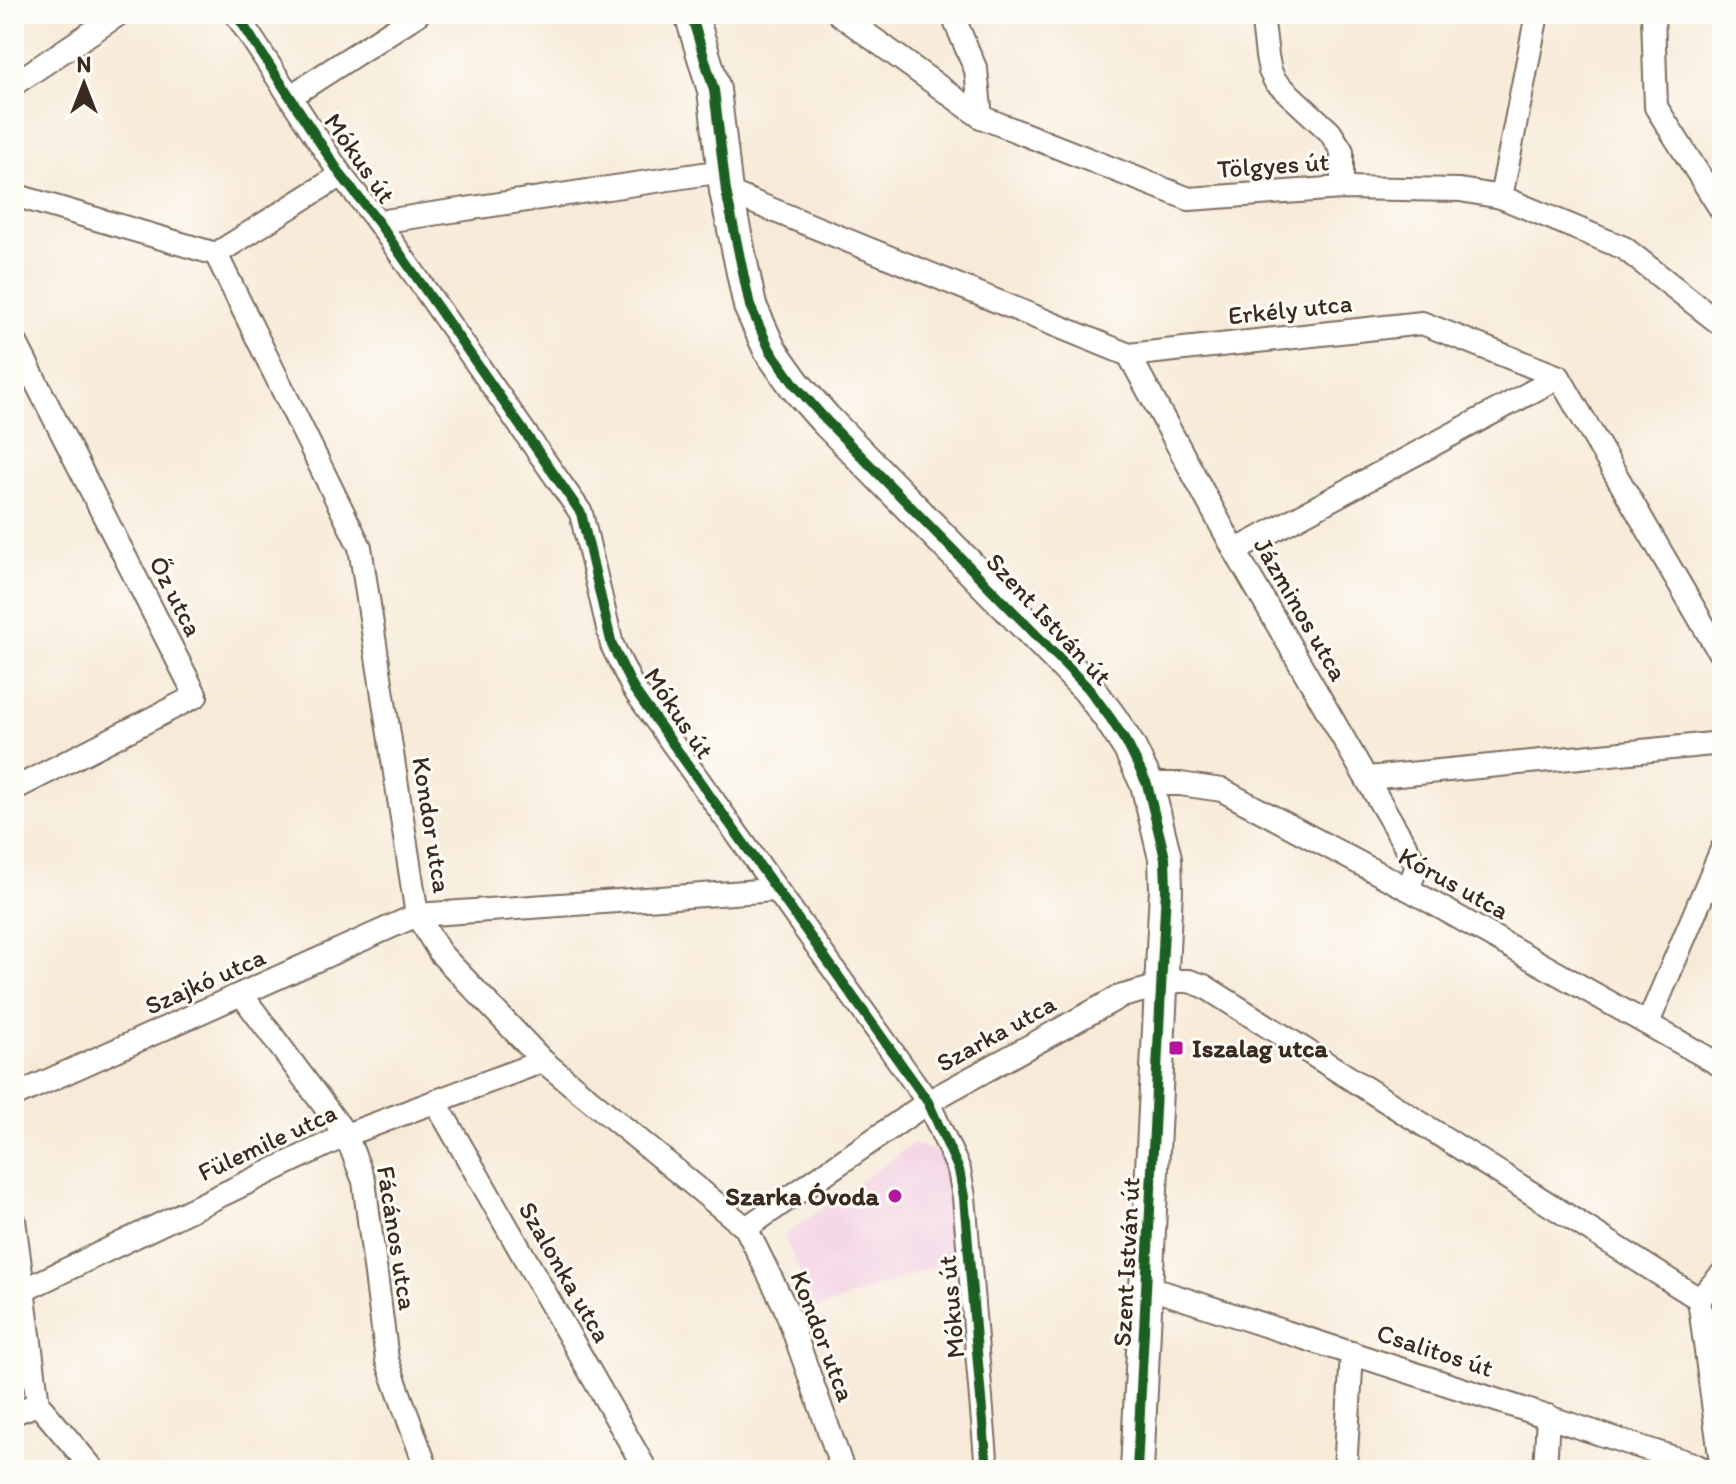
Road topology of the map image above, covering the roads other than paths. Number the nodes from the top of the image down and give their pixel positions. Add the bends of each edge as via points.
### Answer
1 (119, 14) edge
2 (236, 14) edge
3 (418, 14) edge
4 (691, 14) edge
5 (839, 14) edge
6 (952, 14) edge
7 (1262, 14) edge
8 (1537, 14) edge
9 (1653, 14) edge
10 (14, 84) edge
11 (291, 96) junction
12 (981, 117) junction
13 (341, 175) junction
14 (724, 181) junction
15 (1342, 188) junction
16 (14, 195) edge
17 (1501, 197) junction
18 (1722, 211) edge
19 (378, 222) junction
20 (216, 254) junction
21 (1722, 325) edge
22 (14, 339) edge
23 (1129, 355) junction
24 (1559, 377) junction
25 (1235, 551) junction
26 (1722, 657) edge
27 (1722, 743) edge
28 (1368, 778) junction
29 (1147, 784) junction
30 (14, 789) edge
31 (1722, 849) edge
32 (1408, 889) junction
33 (775, 890) junction
34 (417, 915) junction
35 (1162, 984) junction
36 (242, 995) junction
37 (1648, 1023) junction
38 (543, 1061) junction
39 (1722, 1066) edge
40 (14, 1096) edge
41 (435, 1101) junction
42 (928, 1102) junction
43 (346, 1135) junction
44 (14, 1220) edge
45 (746, 1228) junction
46 (1722, 1274) edge
47 (1147, 1287) junction
48 (22, 1291) junction
49 (1699, 1299) junction
50 (1352, 1353) junction
51 (38, 1404) junction
52 (14, 1413) edge
53 (1548, 1416) junction
54 (94, 1470) edge
55 (427, 1470) edge
56 (646, 1470) edge
57 (843, 1470) edge
58 (987, 1470) edge
59 (1137, 1470) edge
60 (1345, 1470) edge
61 (1545, 1470) edge
62 (1705, 1470) edge
63 (1722, 1470) edge

1 - 10 street
2 - 11 street, Mókus út
3 - 11 street
4 - 14 street, Szent István út via 714,90
5 - 12 street, Tölgyes út
6 - 12 street via 976,70
7 - 15 street via 1270,71 1342,151
8 - 17 street
9 - 18 street via 1656,107
11 - 13 street, Mókus út
12 - 15 street, Tölgyes út via 1189,199
13 - 19 street, Mókus út
13 - 20 street
14 - 19 street
14 - 23 street, Erkély utca
14 - 29 street, Szent István út via 750,306 786,374 1088,688 1129,747
15 - 17 street, Tölgyes út via 1460,190
16 - 20 street
17 - 21 street, Tölgyes út via 1624,248
19 - 33 street, Mókus út via 581,513 612,645 633,688
20 - 34 street, Kondor utca via 360,547
22 - 30 street, Őz utca via 196,696
23 - 24 street, Erkély utca via 1422,323
23 - 25 street, Jázminos utca
24 - 25 street
24 - 26 street
25 - 28 street, Jázminos utca
27 - 28 street
28 - 32 street, Jázminos utca via 1417,866
29 - 32 street, Kórus utca via 1222,790
29 - 35 street, Szent István út via 1165,858
31 - 37 street
32 - 37 street, Kórus utca
33 - 34 street
33 - 42 street, Mókus út
34 - 36 street, Szajkó utca
34 - 38 street, Kondor utca via 440,953
35 - 42 street, Szarka utca via 1119,997
35 - 47 street, Szent István út
35 - 49 street via 1189,981 1204,986
36 - 40 street, Szajkó utca
36 - 43 street, Fácános utca
37 - 39 street, Kórus utca
38 - 41 street, Fülemile utca
38 - 45 street, Kondor utca
41 - 43 street, Fülemile utca
41 - 56 street, Szalonka utca
42 - 45 street, Szarka utca
42 - 58 street, Mókus út via 959,1170 964,1197
43 - 48 street, Fülemile utca
43 - 55 street, Fácános utca via 364,1181 387,1360
44 - 48 street
45 - 57 street, Kondor utca via 785,1307
46 - 49 street
47 - 50 street, Csalitos út
47 - 59 street, Szent István út
48 - 51 street
49 - 63 street
50 - 53 street, Csalitos út
50 - 60 street
51 - 52 street
51 - 54 street
53 - 61 street
53 - 62 street, Csalitos út

